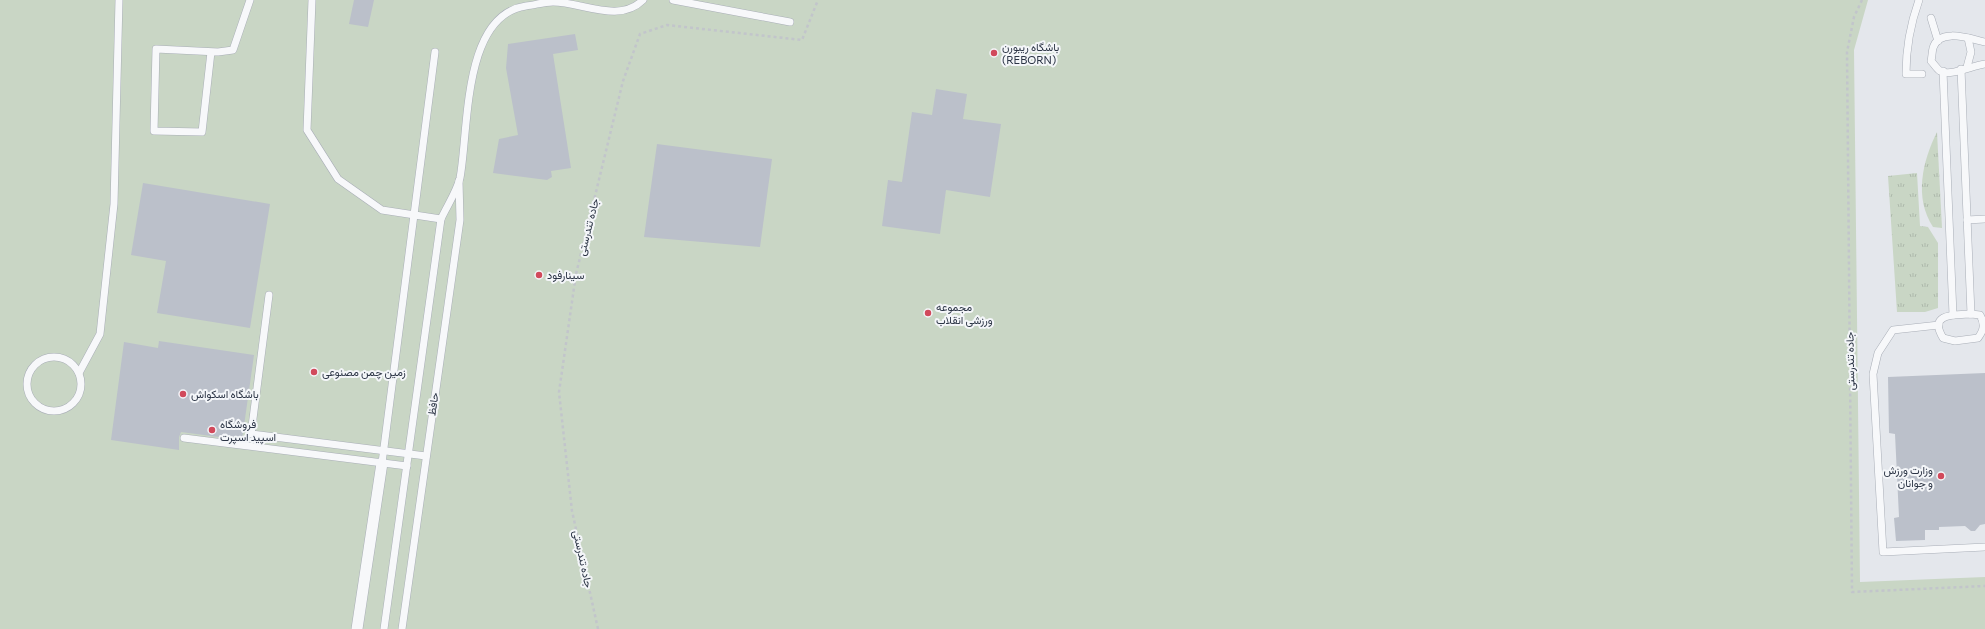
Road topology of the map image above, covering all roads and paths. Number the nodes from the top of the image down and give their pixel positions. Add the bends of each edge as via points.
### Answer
1 (119, 0) edge
2 (250, 0) edge
3 (312, 0) edge
4 (643, 0) edge
5 (673, 0) edge
6 (818, 0) edge
7 (1862, 0) edge
8 (1919, 0) edge
9 (1932, 18) dead end
10 (790, 22) dead end
11 (1968, 38) junction
12 (1938, 42) junction
13 (1985, 42) edge
14 (211, 52) junction
15 (435, 52) dead end
16 (1985, 64) edge
17 (1964, 68) junction
18 (1943, 71) junction
19 (1922, 74) dead end
20 (460, 179) junction
21 (414, 214) junction
22 (441, 219) junction
23 (1985, 219) edge
24 (1967, 220) junction
25 (269, 295) dead end
26 (1971, 314) junction
27 (1953, 315) junction
28 (1939, 325) junction
29 (1984, 331) edge
30 (79, 373) junction
31 (184, 438) dead end
32 (383, 451) junction
33 (409, 454) junction
34 (426, 456) junction
35 (382, 462) junction
36 (407, 466) junction
37 (1985, 547) edge
38 (1985, 586) edge
39 (357, 629) edge
40 (384, 629) edge
41 (402, 629) edge
42 (598, 629) edge

1 - 30 lane via 114,204 100,334
2 - 14 lane via 233,50
3 - 21 lane via 307,130 338,179 382,210
4 - 20 lane via 636,6 622,11 554,2 518,7 499,18 484,39 477,57 468,105
5 - 10 lane
6 - 42 path, جاده تندرستی via 802,40 667,25 640,34 623,81 576,274 559,392 572,511
7 - 38 path, جاده تندرستی via 1854,17 1847,52 1852,592
8 - 19 lane via 1906,48 1906,74
9 - 12 lane
11 - 12 lane via 1943,37
11 - 13 lane
11 - 17 lane via 1971,52
12 - 18 lane via 1933,47 1932,61 1940,71
14 - 14 lane via 202,132 154,131 156,49
15 - 21 lane
16 - 17 lane
17 - 18 lane via 1950,73
17 - 24 lane
18 - 27 lane
20 - 22 lane, حافظ
20 - 34 lane, حافظ via 460,220
21 - 22 lane
21 - 32 lane
22 - 33 lane, حافظ
23 - 24 lane
24 - 26 lane
25 - 32 lane via 250,434
26 - 27 lane
26 - 29 lane via 1980,315 1984,321
27 - 28 lane via 1946,316
28 - 29 lane via 1939,332 1943,338 1955,341 1978,338
28 - 37 lane via 1893,330 1878,353 1873,374 1883,552
30 - 30 lane via 81,382 78,398 64,410 56,412 39,407 28,393 28,375 33,367 48,358 66,360
31 - 35 lane
32 - 33 lane
32 - 35 lane
33 - 34 lane
33 - 36 lane, حافظ
34 - 41 lane, حافظ
35 - 36 lane
35 - 39 street
36 - 40 lane, حافظ

